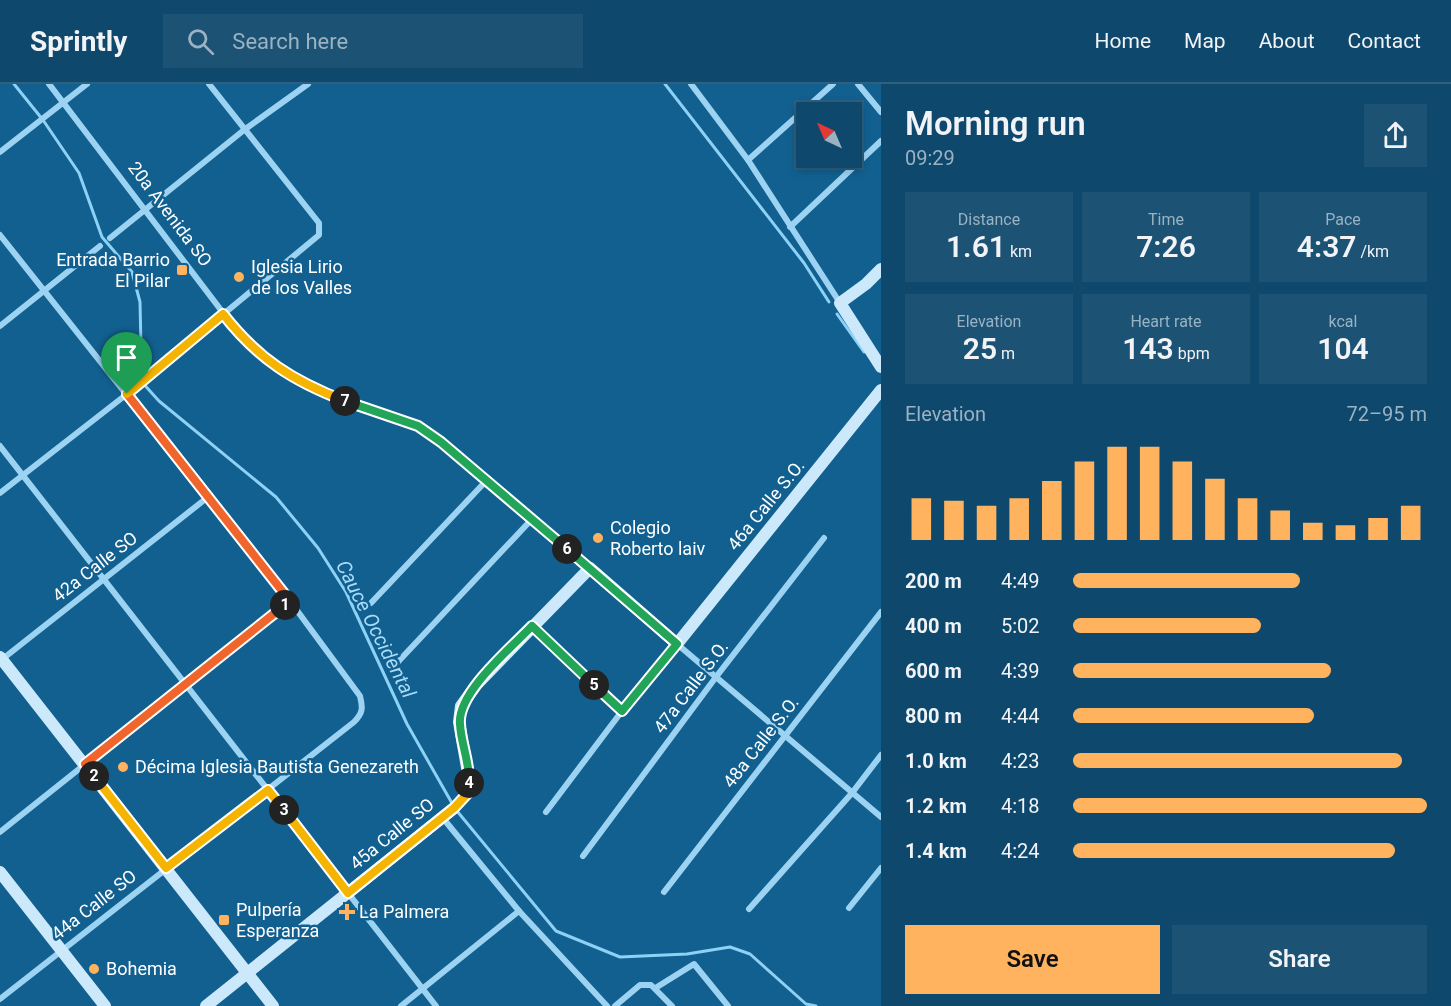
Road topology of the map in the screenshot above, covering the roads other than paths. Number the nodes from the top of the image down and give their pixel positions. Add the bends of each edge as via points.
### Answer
1 (49, 84) edge
2 (87, 84) edge
3 (209, 84) edge
4 (308, 84) edge
5 (692, 84) edge
6 (833, 84) edge
7 (858, 84) edge
8 (63, 102) junction
9 (879, 107) edge
10 (244, 130) junction
11 (881, 141) edge
12 (0, 152) edge
13 (748, 160) junction
14 (144, 210) junction
15 (790, 227) junction
16 (0, 234) edge
17 (110, 238) dead end
18 (100, 246) dead end
19 (881, 269) edge
20 (44, 290) junction
21 (840, 303) junction
22 (223, 314) junction
23 (0, 326) edge
24 (881, 367) edge
25 (881, 390) edge
26 (127, 394) junction
27 (0, 446) edge
28 (22, 475) junction
29 (486, 481) junction
30 (0, 493) edge
31 (208, 497) junction
32 (532, 519) junction
33 (824, 538) dead end
34 (590, 568) junction
35 (103, 579) junction
36 (290, 601) junction
37 (371, 603) dead end
38 (881, 612) edge
39 (532, 626) junction
40 (677, 644) junction
41 (1, 659) edge
42 (396, 664) dead end
43 (716, 677) junction
44 (185, 684) junction
45 (622, 711) junction
46 (785, 735) junction
47 (881, 755) edge
48 (85, 764) junction
49 (268, 790) junction
50 (852, 793) junction
51 (546, 812) dead end
52 (442, 816) junction
53 (881, 817) edge
54 (0, 832) edge
55 (583, 856) dead end
56 (166, 868) junction
57 (881, 868) edge
58 (0, 872) edge
59 (664, 892) dead end
60 (348, 893) junction
61 (849, 908) dead end
62 (749, 909) dead end
63 (519, 911) junction
64 (61, 950) junction
65 (248, 973) junction
66 (657, 987) junction
67 (422, 988) junction
68 (0, 999) edge
69 (105, 1006) edge
70 (206, 1006) edge
71 (273, 1006) edge
72 (401, 1006) edge
73 (436, 1006) edge
74 (607, 1006) edge
75 (615, 1006) edge
76 (672, 1006) edge
77 (728, 1006) edge

1 - 8 street, 20a Avenida SO
2 - 8 street
3 - 10 street
4 - 10 street
5 - 13 street
6 - 13 street
7 - 9 street
8 - 12 street
8 - 14 street, 20a Avenida SO
10 - 14 street
10 - 22 street via 319,223 320,236
11 - 15 street
13 - 15 street
14 - 17 street
14 - 22 street, 20a Avenida SO
15 - 21 street
16 - 20 street
18 - 20 street
19 - 21 street
20 - 23 street
20 - 26 street
21 - 24 street
22 - 26 street
22 - 29 street, 20a Avenida SO via 243,339 276,368 315,390 418,426
25 - 40 street, 46a Calle S.O.
26 - 28 street
26 - 31 street
27 - 28 street
28 - 30 street
28 - 35 street
29 - 32 street, 20a Avenida SO
29 - 37 street
31 - 35 street, 42a Calle SO
31 - 36 street
32 - 34 street, 20a Avenida SO
32 - 42 street
33 - 43 street, 47a Calle S.O.
34 - 39 street, 45a Calle SO
34 - 40 street, 20a Avenida SO
35 - 41 street, 42a Calle SO
35 - 44 street
36 - 44 street
36 - 49 street, 44a Calle SO via 360,696 362,715
38 - 46 street, 48a Calle S.O.
39 - 45 street
39 - 52 street, 45a Calle SO via 477,684 462,706 459,722 468,793
40 - 43 street
40 - 45 street, 46a Calle S.O.
41 - 48 street
43 - 46 street
43 - 55 street, 47a Calle S.O.
44 - 48 street
44 - 49 street
45 - 51 street, 46a Calle S.O.
46 - 50 street
46 - 59 street, 48a Calle S.O.
47 - 50 street
48 - 54 street
48 - 56 street
49 - 56 street, 44a Calle SO
49 - 60 street
50 - 53 street
50 - 62 street
52 - 60 street, 45a Calle SO
52 - 63 street
56 - 64 street, 44a Calle SO
56 - 65 street
57 - 61 street
58 - 64 street
60 - 65 street, 45a Calle SO
60 - 67 street
63 - 67 street
63 - 74 street
64 - 68 street, 44a Calle SO
64 - 69 street
65 - 70 street, 45a Calle SO
65 - 71 street
66 - 75 street via 640,985
66 - 76 street
66 - 77 street via 694,964
67 - 72 street
67 - 73 street

